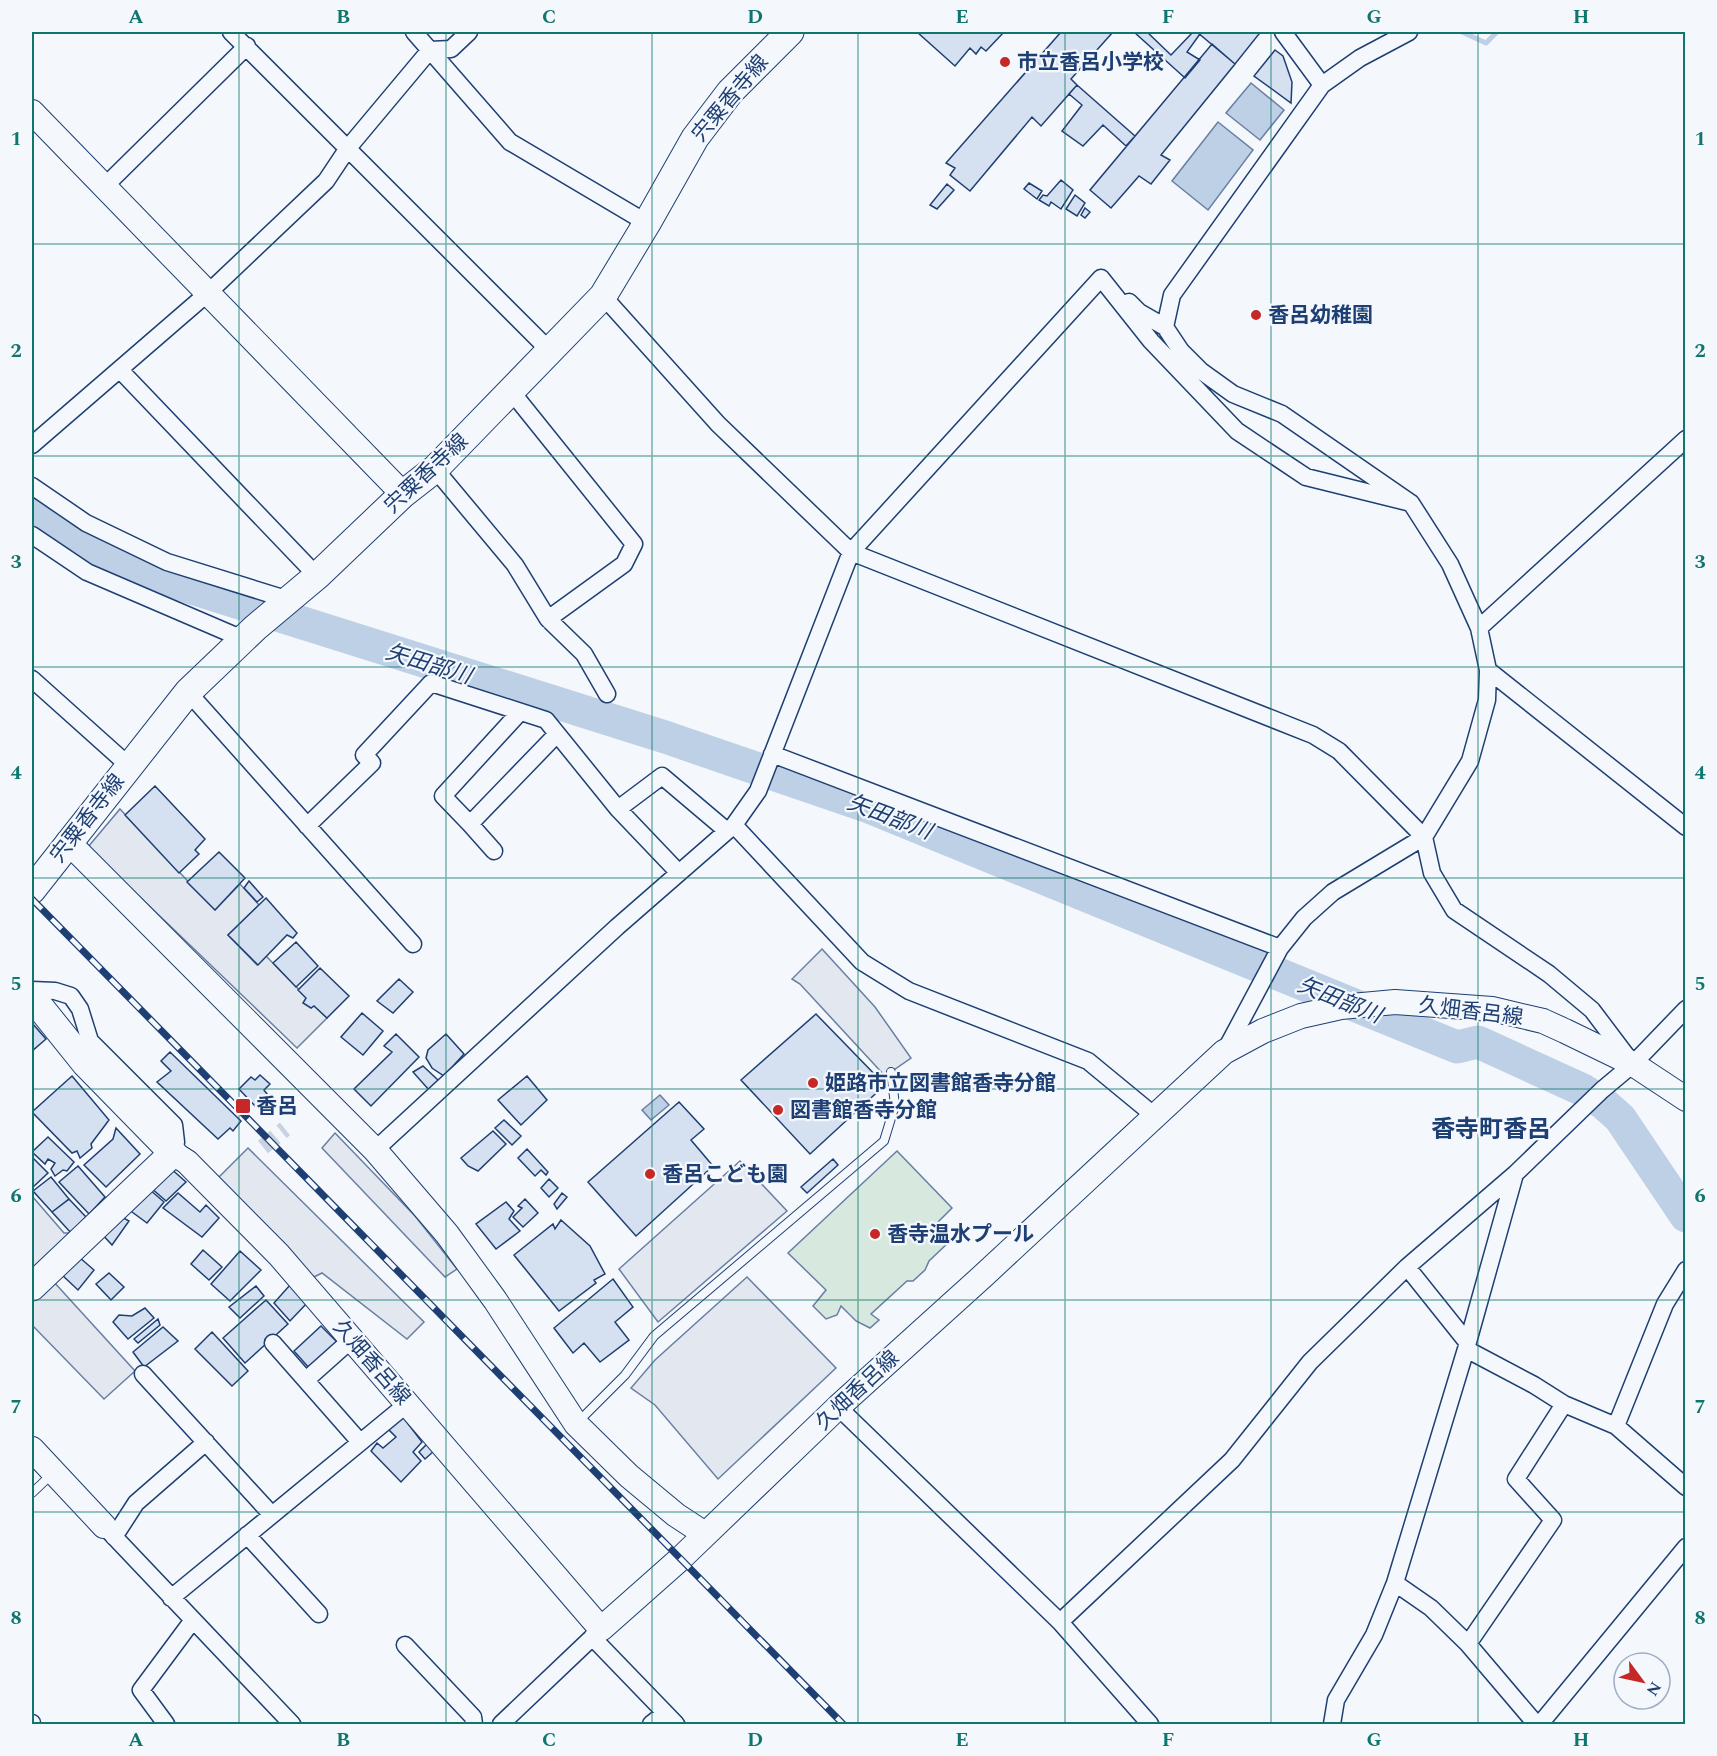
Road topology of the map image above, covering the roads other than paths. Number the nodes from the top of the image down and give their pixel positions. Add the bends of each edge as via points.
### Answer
1 (231, 32) edge
2 (414, 32) edge
3 (469, 32) edge
4 (790, 32) edge
5 (1283, 32) edge
6 (1409, 32) edge
7 (247, 46) junction
8 (430, 50) junction
9 (1322, 85) junction
10 (32, 112) edge
11 (348, 148) junction
12 (105, 186) junction
13 (648, 223) junction
14 (1101, 278) junction
15 (209, 292) junction
16 (603, 296) junction
17 (1165, 327) junction
18 (549, 350) junction
19 (120, 370) junction
20 (511, 391) junction
21 (1686, 439) edge
22 (32, 445) edge
23 (435, 468) junction
24 (32, 486) edge
25 (403, 494) junction
26 (1411, 503) junction
27 (32, 535) edge
28 (851, 552) junction
29 (317, 576) junction
30 (289, 600) junction
31 (548, 619) junction
32 (1479, 628) junction
33 (249, 633) junction
34 (1488, 670) junction
35 (32, 679) edge
36 (188, 692) junction
37 (607, 694) dead end
38 (520, 712) junction
39 (556, 735) junction
40 (772, 754) junction
41 (128, 765) junction
42 (618, 809) junction
43 (470, 824) junction
44 (307, 826) junction
45 (1686, 827) edge
46 (731, 828) junction
47 (1424, 837) junction
48 (68, 842) junction
49 (494, 851) dead end
50 (679, 873) junction
51 (32, 890) edge
52 (413, 944) dead end
53 (1280, 948) junction
54 (32, 990) edge
55 (32, 997) edge
56 (1686, 1009) edge
57 (1224, 1052) junction
58 (1633, 1064) junction
59 (891, 1072) dead end
60 (1686, 1099) edge
61 (1156, 1117) junction
62 (375, 1150) junction
63 (173, 1153) junction
64 (1515, 1174) junction
65 (1407, 1267) junction
66 (1686, 1270) edge
67 (32, 1287) edge
68 (352, 1339) junction
69 (273, 1343) dead end
70 (1467, 1346) junction
71 (142, 1374) dead end
72 (306, 1380) junction
73 (407, 1404) junction
74 (1564, 1404) junction
75 (838, 1407) junction
76 (576, 1424) junction
77 (1616, 1426) junction
78 (206, 1442) junction
79 (360, 1442) junction
80 (32, 1449) edge
81 (54, 1473) junction
82 (1686, 1487) edge
83 (32, 1493) edge
84 (272, 1515) junction
85 (109, 1532) junction
86 (705, 1534) junction
87 (247, 1535) junction
88 (1686, 1547) edge
89 (1395, 1582) junction
90 (171, 1598) junction
91 (319, 1614) dead end
92 (193, 1620) junction
93 (1060, 1622) junction
94 (596, 1633) junction
95 (1468, 1644) junction
96 (405, 1645) dead end
97 (670, 1719) edge
98 (166, 1725) edge
99 (292, 1725) edge
100 (474, 1725) edge
101 (501, 1725) edge
102 (651, 1725) edge
103 (1150, 1725) edge
104 (1332, 1725) edge
105 (1536, 1725) edge
106 (1540, 1725) edge

1 - 7 street
2 - 8 street
3 - 8 street via 451,49
4 - 13 main road, 宍粟香寺線 via 730,92 695,138
5 - 9 street
6 - 9 street via 1360,58
7 - 11 street
7 - 12 street
8 - 11 street
8 - 13 street via 510,142
9 - 17 street via 1172,296
10 - 12 main road
11 - 15 street via 326,181
11 - 18 street
12 - 15 main road
13 - 16 main road, 宍粟香寺線
14 - 17 street via 1140,312
14 - 26 street via 1151,341 1238,431 1306,477
14 - 28 street
15 - 19 street
15 - 25 main road
16 - 18 main road, 宍粟香寺線
16 - 28 street via 718,423
17 - 26 street via 1201,371 1233,394 1282,414
18 - 20 main road, 宍粟香寺線
19 - 22 street
19 - 29 street
20 - 23 main road, 宍粟香寺線
20 - 31 street via 634,544 624,564
21 - 32 street
23 - 25 main road, 宍粟香寺線
23 - 31 street via 515,565
24 - 30 street via 86,523 167,562
25 - 29 main road, 宍粟香寺線
26 - 32 street via 1450,564
27 - 33 street via 87,572
28 - 40 street
28 - 47 street via 1313,735 1339,751
29 - 30 main road, 宍粟香寺線
30 - 33 main road, 宍粟香寺線
31 - 37 street via 584,654
32 - 34 street
33 - 36 main road, 宍粟香寺線
34 - 45 street
34 - 47 street via 1487,700 1470,761
35 - 41 street
36 - 41 main road, 宍粟香寺線
36 - 44 street
38 - 39 street via 546,720
38 - 43 street via 443,796
38 - 44 street via 431,684 364,755 372,763
39 - 42 street
39 - 43 street
40 - 46 street via 758,791
40 - 53 street
41 - 48 main road, 宍粟香寺線
42 - 46 street via 662,776
42 - 50 street
43 - 49 street
44 - 52 street
46 - 50 street
46 - 61 street via 862,962 909,991 1088,1061
47 - 53 street via 1333,892 1304,918
47 - 58 street via 1432,873 1454,910 1549,974 1592,1010
48 - 51 main road, 宍粟香寺線
48 - 62 main road
50 - 62 street
53 - 57 street
54 - 63 street via 71,996 81,1009 90,1041 174,1125
55 - 63 main road via 85,1063
56 - 58 street
57 - 58 main road, 久畑香呂線 via 1301,1016 1341,1007 1395,1002 1492,1009 1543,1021
57 - 61 main road, 久畑香呂線
58 - 60 main road, 久畑香呂線
58 - 64 street
59 - 76 lane via 895,1105 884,1141 654,1336 625,1375
61 - 75 main road, 久畑香呂線
62 - 76 main road via 447,1234
63 - 67 main road
63 - 68 main road, 久畑香呂線 via 187,1162 279,1255
64 - 65 street
64 - 70 street
65 - 70 street
65 - 93 street via 1310,1362 1232,1460
66 - 77 street via 1665,1304
68 - 72 street
68 - 73 main road, 久畑香呂線
69 - 72 street
70 - 74 street
70 - 89 street
71 - 78 street
72 - 79 street
73 - 79 street
73 - 94 main road, 久畑香呂線
74 - 77 street
74 - 95 street via 1516,1479 1552,1520
75 - 86 main road, 久畑香呂線
75 - 93 street
76 - 86 main road via 629,1476
77 - 82 street
78 - 84 street
78 - 85 street
79 - 84 street
80 - 81 main road
81 - 83 lane
81 - 85 main road
84 - 87 street
85 - 90 street
86 - 94 main road, 久畑香呂線
87 - 90 street
87 - 91 street
88 - 106 street
89 - 95 street via 1431,1608
89 - 104 street via 1374,1635 1336,1700
90 - 92 street
92 - 98 street via 141,1690
92 - 99 street
93 - 103 street
94 - 97 street
94 - 101 street
95 - 105 street
96 - 100 street via 473,1718
97 - 102 street

